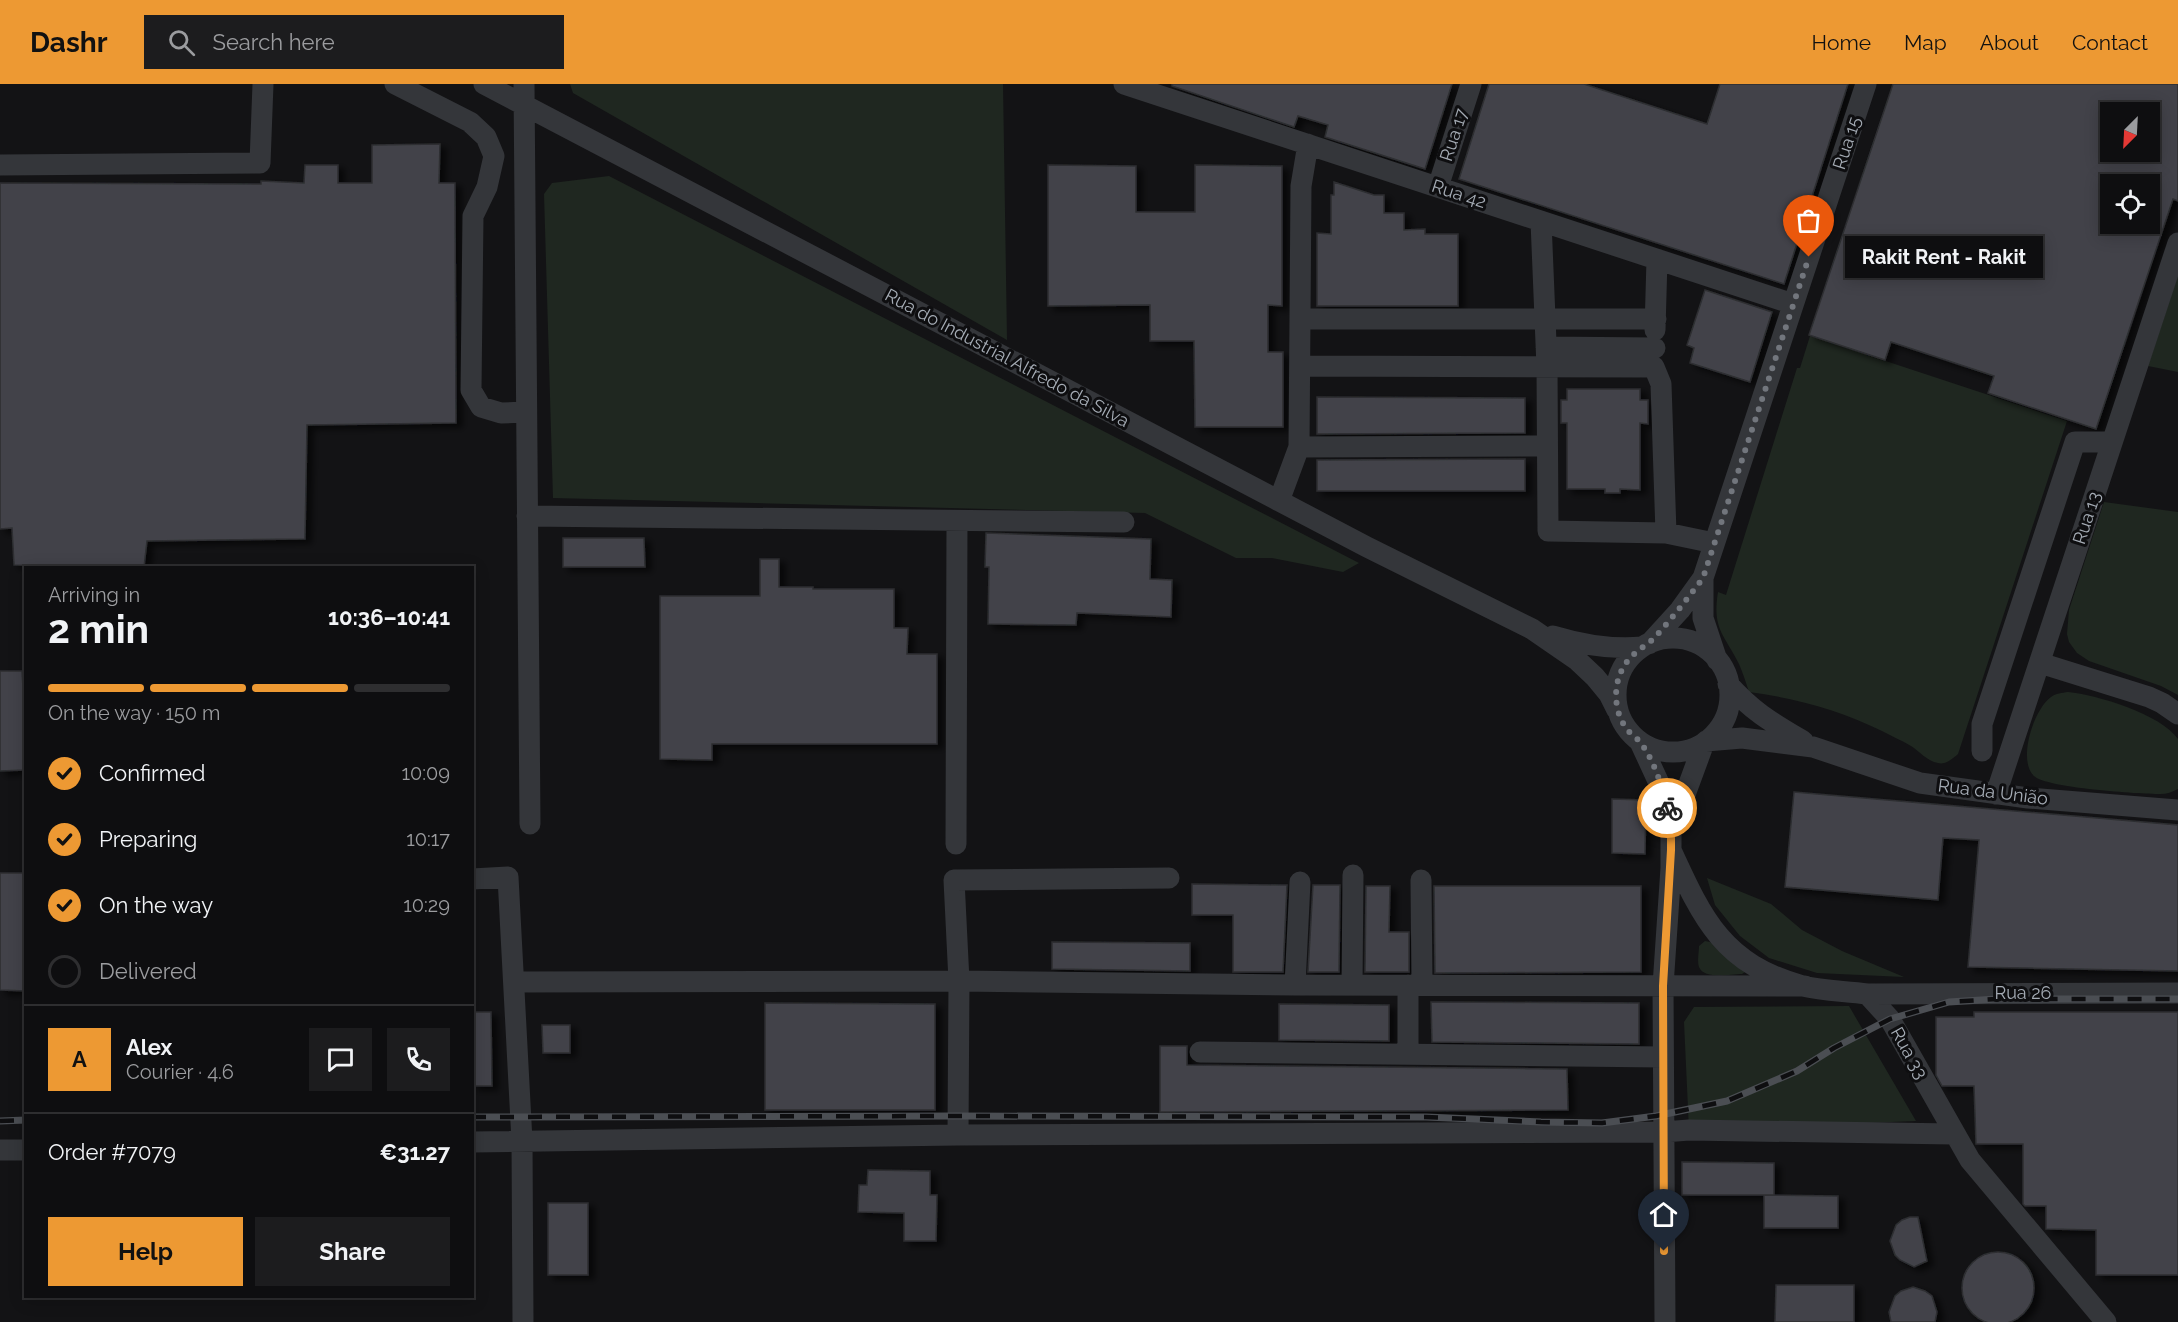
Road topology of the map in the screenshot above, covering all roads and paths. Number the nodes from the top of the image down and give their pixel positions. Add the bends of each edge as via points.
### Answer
1 (263, 84) edge
2 (394, 84) edge
3 (483, 84) edge
4 (1124, 84) edge
5 (1471, 84) edge
6 (1866, 84) edge
7 (1163, 90) edge
8 (524, 94) edge
9 (1308, 144) junction
10 (0, 165) edge
11 (1438, 187) junction
12 (1540, 221) junction
13 (2178, 243) edge
14 (1657, 259) junction
15 (1793, 304) junction
16 (1656, 318) junction
17 (1300, 319) junction
18 (1545, 319) junction
19 (1547, 357) junction
20 (1654, 357) junction
21 (1300, 366) junction
22 (526, 412) junction
23 (2112, 442) junction
24 (1547, 446) junction
25 (1299, 447) junction
26 (1279, 501) junction
27 (527, 516) junction
28 (957, 521) junction
29 (1124, 522) dead end
30 (1666, 533) junction
31 (1714, 543) junction
32 (1703, 578) junction
33 (1532, 629) junction
34 (1645, 645) junction
35 (1716, 660) junction
36 (2040, 663) junction
37 (1728, 684) junction
38 (1617, 710) junction
39 (2178, 714) edge
40 (1640, 742) junction
41 (1705, 742) junction
42 (1813, 747) junction
43 (1982, 751) dead end
44 (1996, 794) junction
45 (2178, 810) edge
46 (530, 824) dead end
47 (1671, 840) junction
48 (956, 844) dead end
49 (1353, 875) dead end
50 (1169, 878) dead end
51 (474, 879) edge
52 (1422, 880) dead end
53 (1300, 882) dead end
54 (960, 981) junction
55 (514, 982) junction
56 (1295, 985) junction
57 (1352, 985) junction
58 (1415, 985) junction
59 (1663, 986) junction
60 (1805, 986) junction
61 (2178, 993) edge
62 (1867, 994) junction
63 (1200, 1052) dead end
64 (1408, 1054) junction
65 (1663, 1057) junction
66 (1664, 1132) junction
67 (1953, 1134) junction
68 (958, 1136) junction
69 (522, 1141) junction
70 (474, 1142) edge
71 (0, 1150) edge
72 (24, 1150) edge
73 (523, 1322) edge
74 (1665, 1322) edge
75 (2106, 1322) edge

1 - 10 street via 260,163
2 - 22 street via 470,122 486,137 494,156 487,187 473,216 471,390 481,407 501,413
3 - 8 street, Rua do Industrial Alfredo da Silva
4 - 7 street, Rua 42
5 - 11 street, Rua 17
6 - 15 street, Rua 15
7 - 9 street, Rua 42
8 - 22 street
8 - 26 street, Rua do Industrial Alfredo da Silva
9 - 11 street, Rua 42
9 - 17 street via 1302,186
11 - 12 street, Rua 42
12 - 14 street, Rua 42
12 - 18 street
13 - 23 street, Rua 13
14 - 15 street, Rua 42
14 - 16 street
15 - 31 street, Rua 15
16 - 18 street
16 - 20 street
17 - 18 street
17 - 21 street
18 - 19 street
19 - 20 street
19 - 21 street
19 - 24 street
20 - 30 street via 1661,384
21 - 25 street
22 - 27 street
23 - 36 street, Rua 13
23 - 43 street via 2075,442 1982,724
24 - 25 street
24 - 30 street via 1548,531
25 - 26 street
26 - 33 street, Rua do Industrial Alfredo da Silva
27 - 28 street
27 - 46 street
28 - 29 street
28 - 48 street
30 - 31 street
31 - 32 street, Rua 15
32 - 34 street, Rua 15 via 1680,610
32 - 35 street, Rua 15 via 1703,618
33 - 34 street, Rua do Industrial Alfredo da Silva via 1599,648
33 - 38 street, Rua do Industrial Alfredo da Silva via 1583,666 1609,694
34 - 35 street via 1675,638 1691,641
34 - 38 street via 1629,657 1620,672
35 - 37 street
36 - 39 street via 2148,697
36 - 44 street, Rua 13
37 - 41 street via 1726,716
37 - 42 street, Rua da União via 1764,718
38 - 40 street via 1626,728
40 - 41 street via 1655,750 1672,752
40 - 47 street via 1664,794
41 - 42 street, Rua da União via 1742,738
41 - 47 street
42 - 44 street, Rua da União via 1920,783
44 - 45 street, Rua da União
47 - 59 street
47 - 60 street via 1692,895 1715,933 1755,966
49 - 57 street
50 - 54 street via 954,880
51 - 55 street via 508,877
52 - 58 street
53 - 56 street
54 - 55 street
54 - 56 street
54 - 68 street
55 - 69 street
56 - 57 street
57 - 58 street
58 - 59 street
58 - 64 street
59 - 60 street
59 - 65 street
60 - 62 street
61 - 62 street, Rua 26
62 - 67 street, Rua 33 via 1890,1019
63 - 64 street
64 - 65 street
65 - 66 street
66 - 67 street
66 - 68 street
66 - 74 street
67 - 75 street, Rua 33 via 1970,1160
68 - 69 street
69 - 70 street
69 - 73 street
71 - 72 street

